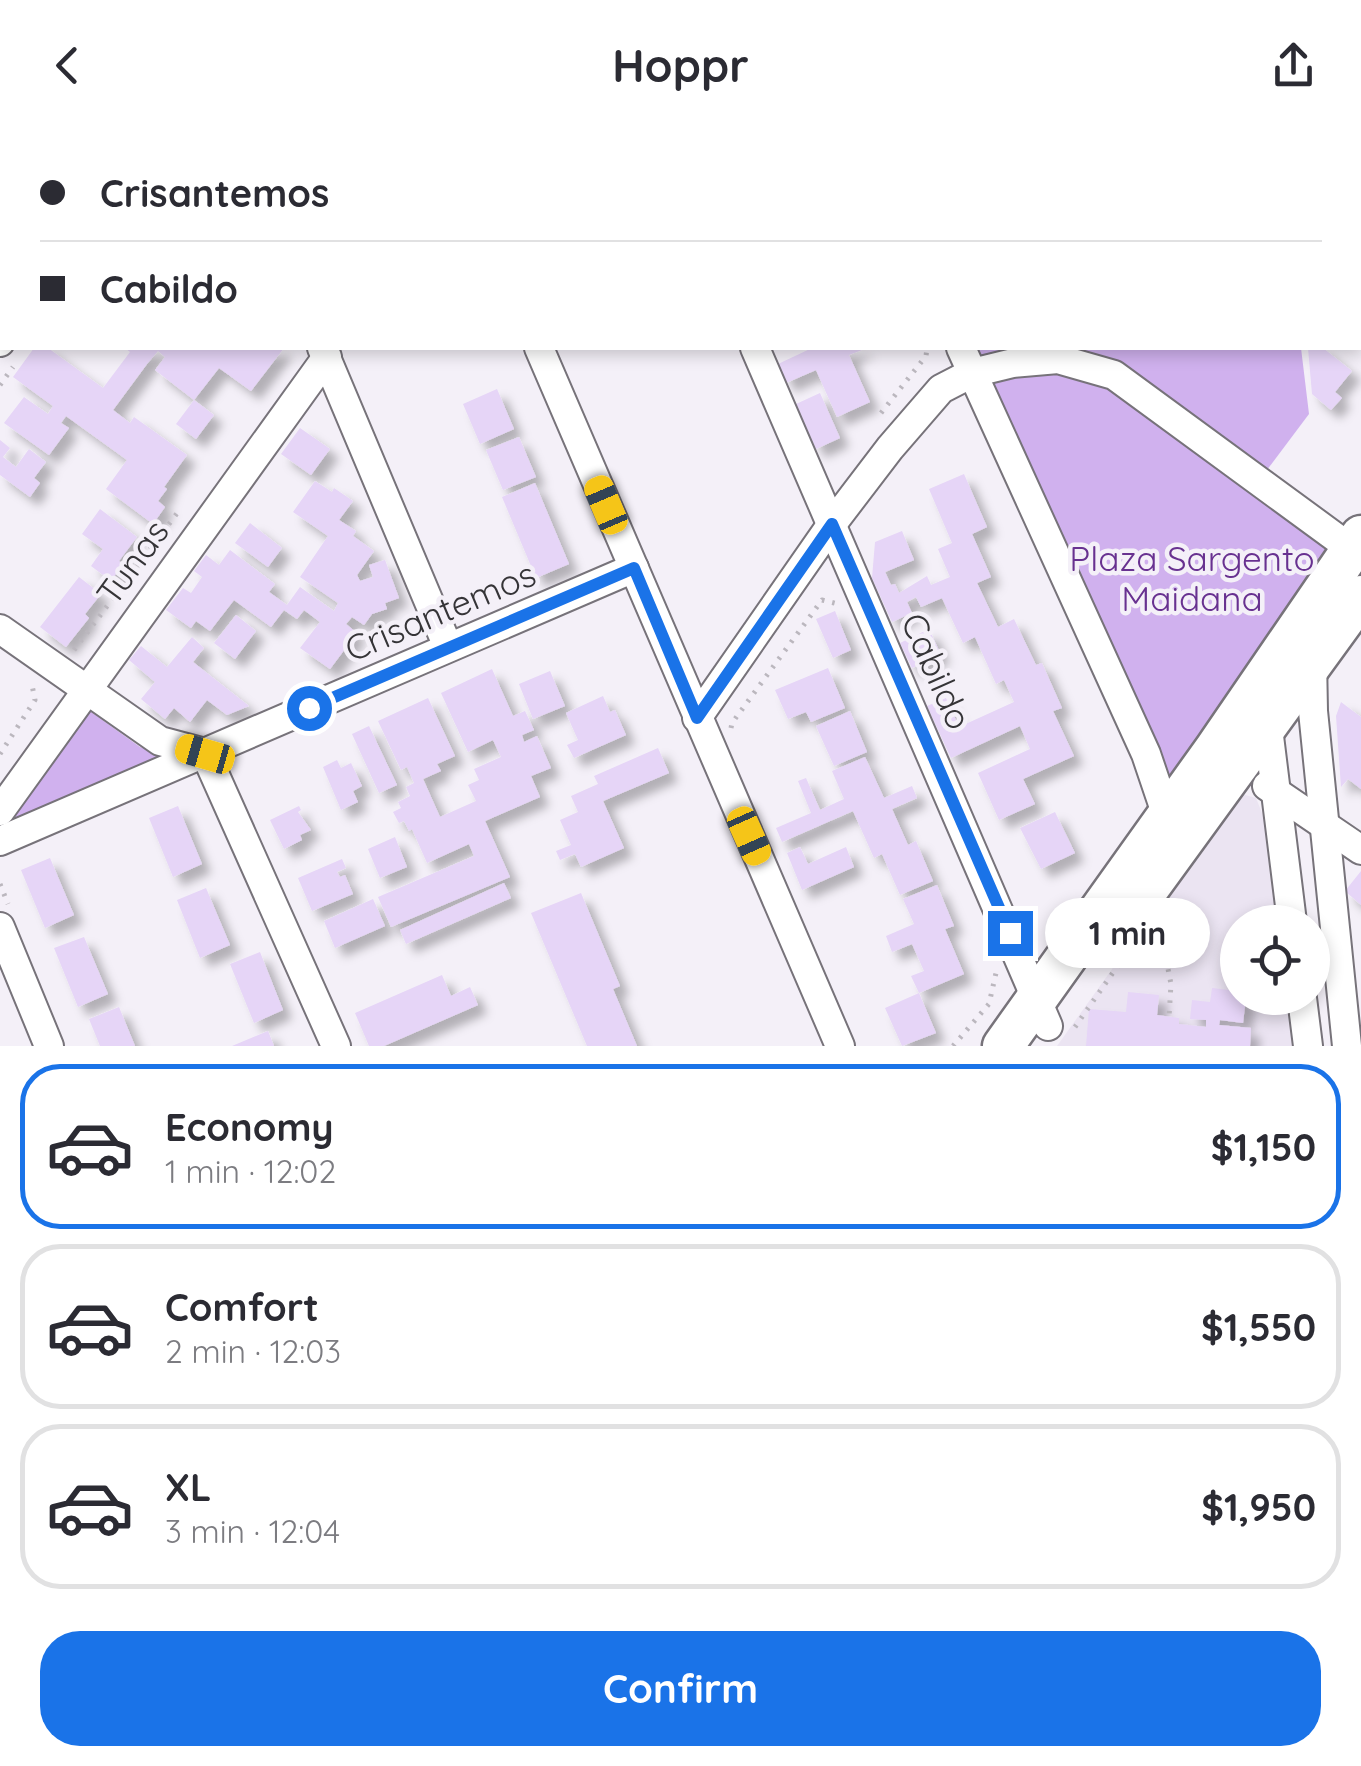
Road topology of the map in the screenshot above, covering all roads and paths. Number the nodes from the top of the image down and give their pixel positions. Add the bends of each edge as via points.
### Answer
1 (540, 350) edge
2 (756, 350) edge
3 (927, 350) edge
4 (324, 352) edge
5 (967, 360) edge
6 (879, 415) dead end
7 (832, 524) junction
8 (1358, 547) edge
9 (634, 568) junction
10 (1361, 596) edge
11 (845, 606) dead end
12 (0, 629) edge
13 (448, 647) junction
14 (1293, 662) junction
15 (30, 680) dead end
16 (86, 690) junction
17 (697, 718) junction
18 (732, 723) dead end
19 (1268, 726) junction
20 (0, 754) edge
21 (205, 754) junction
22 (1239, 766) junction
23 (1194, 777) junction
24 (1275, 794) junction
25 (0, 812) edge
26 (1324, 825) junction
27 (1172, 830) junction
28 (0, 841) edge
29 (1361, 850) edge
30 (1290, 905) edge
31 (0, 926) edge
32 (1160, 932) dead end
33 (998, 962) dead end
34 (1304, 1015) edge
35 (1169, 1017) dead end
36 (1039, 1023) edge
37 (49, 1046) edge
38 (336, 1046) edge
39 (840, 1046) edge
40 (953, 1046) edge
41 (1002, 1046) edge
42 (1308, 1046) edge
43 (1346, 1046) edge

1 - 9 street
2 - 7 street, Cabildo
3 - 6 path
4 - 13 street
4 - 16 street, Tunas
5 - 7 street
5 - 8 street via 1058,359 1114,376
5 - 27 street via 1146,754
7 - 17 street
7 - 36 street, Cabildo
8 - 14 street
9 - 13 street, Crisantemos
9 - 17 street
10 - 14 street
11 - 18 path via 822,600
12 - 16 street
13 - 21 street, Crisantemos
14 - 19 street
14 - 23 street
14 - 26 street via 1313,711
15 - 20 path via 35,700
16 - 21 street via 160,741
16 - 25 street, Tunas
17 - 39 street
19 - 22 street
19 - 24 street
21 - 28 street, Crisantemos
21 - 38 street
22 - 23 street via 1219,760
22 - 24 street
22 - 27 street
23 - 27 street
24 - 26 street
24 - 30 street
26 - 29 street
26 - 43 street
27 - 36 street
31 - 37 street
32 - 35 path via 1172,984
33 - 40 path via 989,1004
34 - 42 street
36 - 41 street

